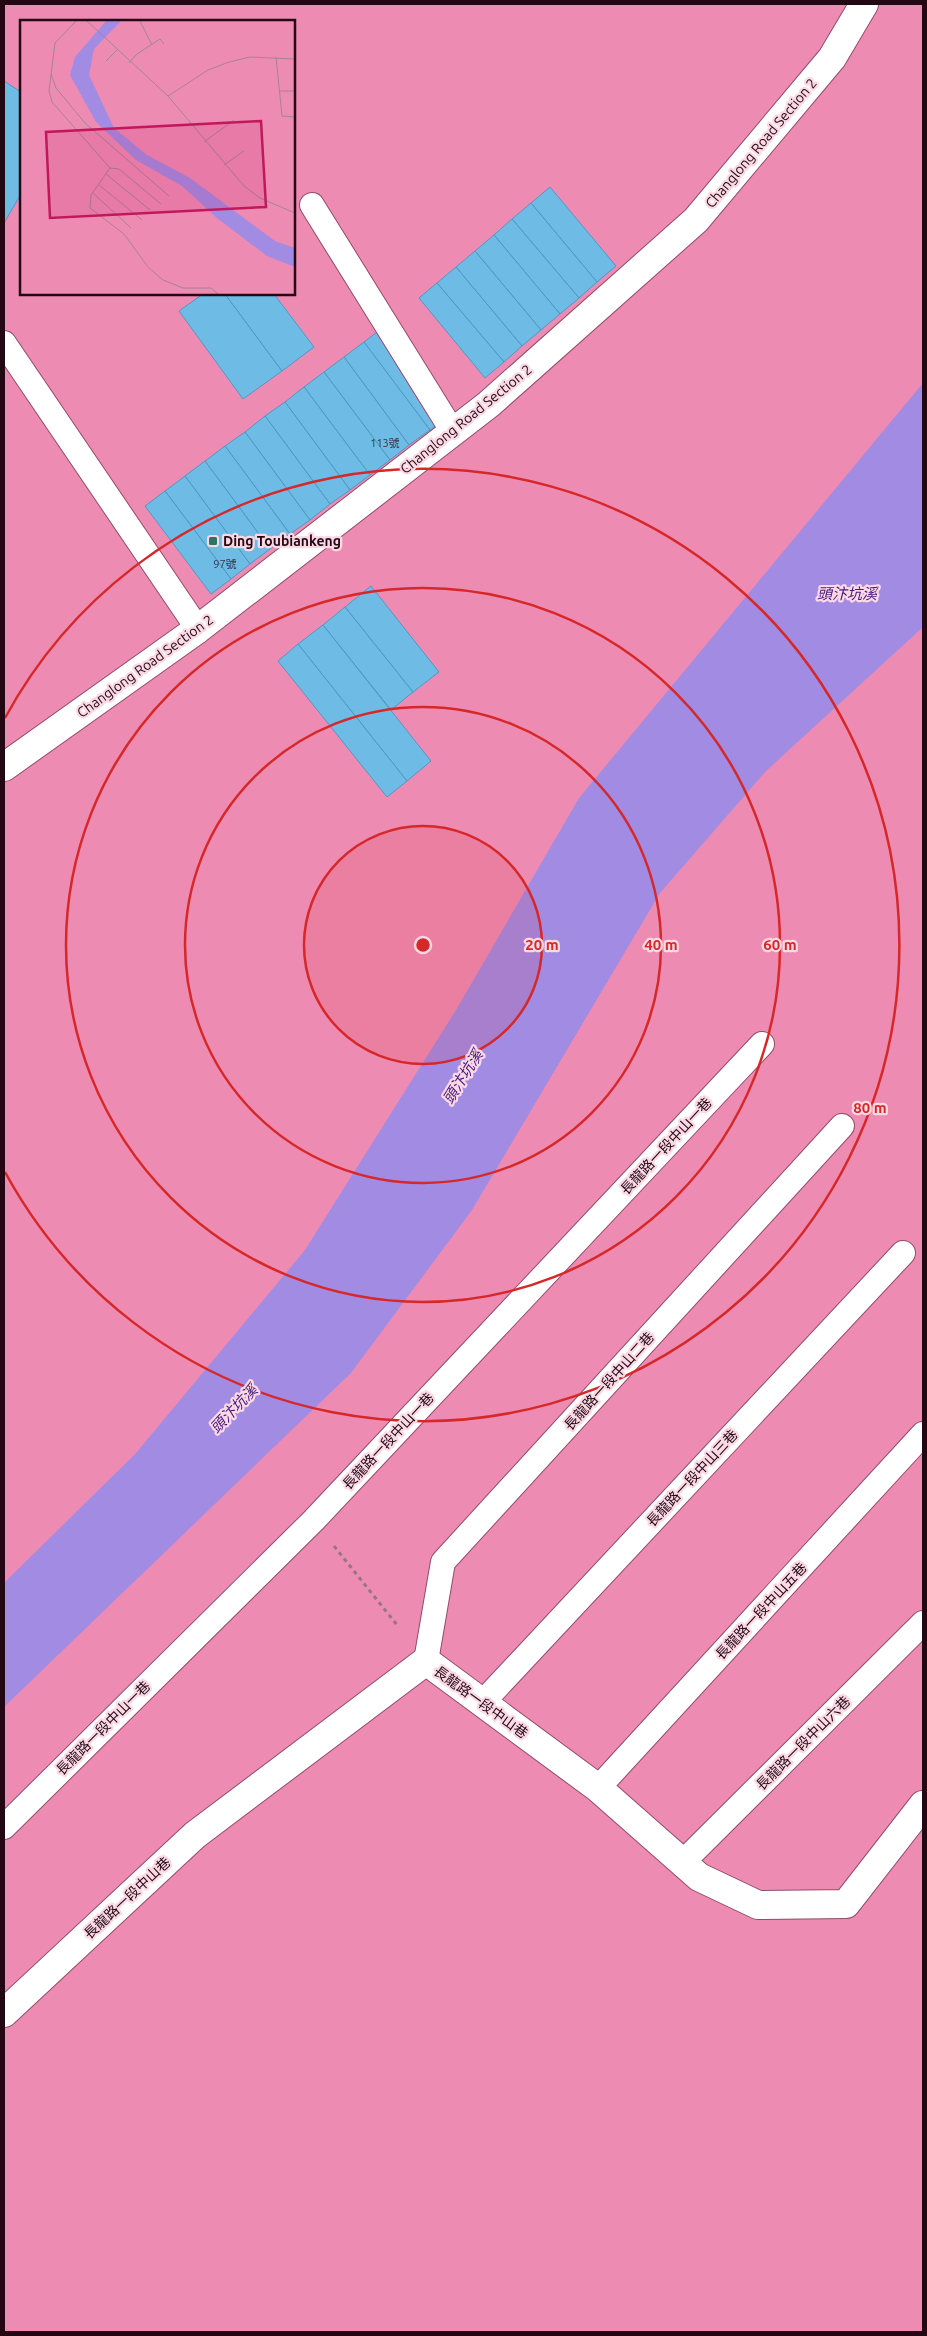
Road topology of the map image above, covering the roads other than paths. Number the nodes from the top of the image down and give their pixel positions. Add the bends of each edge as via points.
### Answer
1 (864, 4) edge
2 (312, 205) dead end
3 (4, 343) edge
4 (452, 432) junction
5 (198, 629) junction
6 (4, 767) edge
7 (762, 1044) dead end
8 (842, 1126) dead end
9 (903, 1253) dead end
10 (923, 1434) edge
11 (923, 1623) edge
12 (426, 1662) junction
13 (482, 1702) junction
14 (598, 1788) junction
15 (923, 1805) edge
16 (4, 1827) edge
17 (683, 1862) junction
18 (4, 2013) edge

1 - 4 street, Changlong Road Section 2 via 832,58 696,220 489,404
2 - 4 lane
3 - 5 lane
4 - 5 street, Changlong Road Section 2
5 - 6 street, Changlong Road Section 2
7 - 16 lane, 長龍路一段中山一巷 via 314,1520
8 - 12 lane, 長龍路一段中山二巷 via 443,1562
9 - 13 lane, 長龍路一段中山三巷
10 - 14 lane, 長龍路一段中山五巷
11 - 17 lane, 長龍路一段中山六巷
12 - 13 street, 長龍路一段中山巷
12 - 18 street, 長龍路一段中山巷 via 195,1835
13 - 14 street, 長龍路一段中山巷
14 - 17 street, 長龍路一段中山巷
15 - 17 street, 長龍路一段中山巷 via 846,1904 758,1905 699,1877

